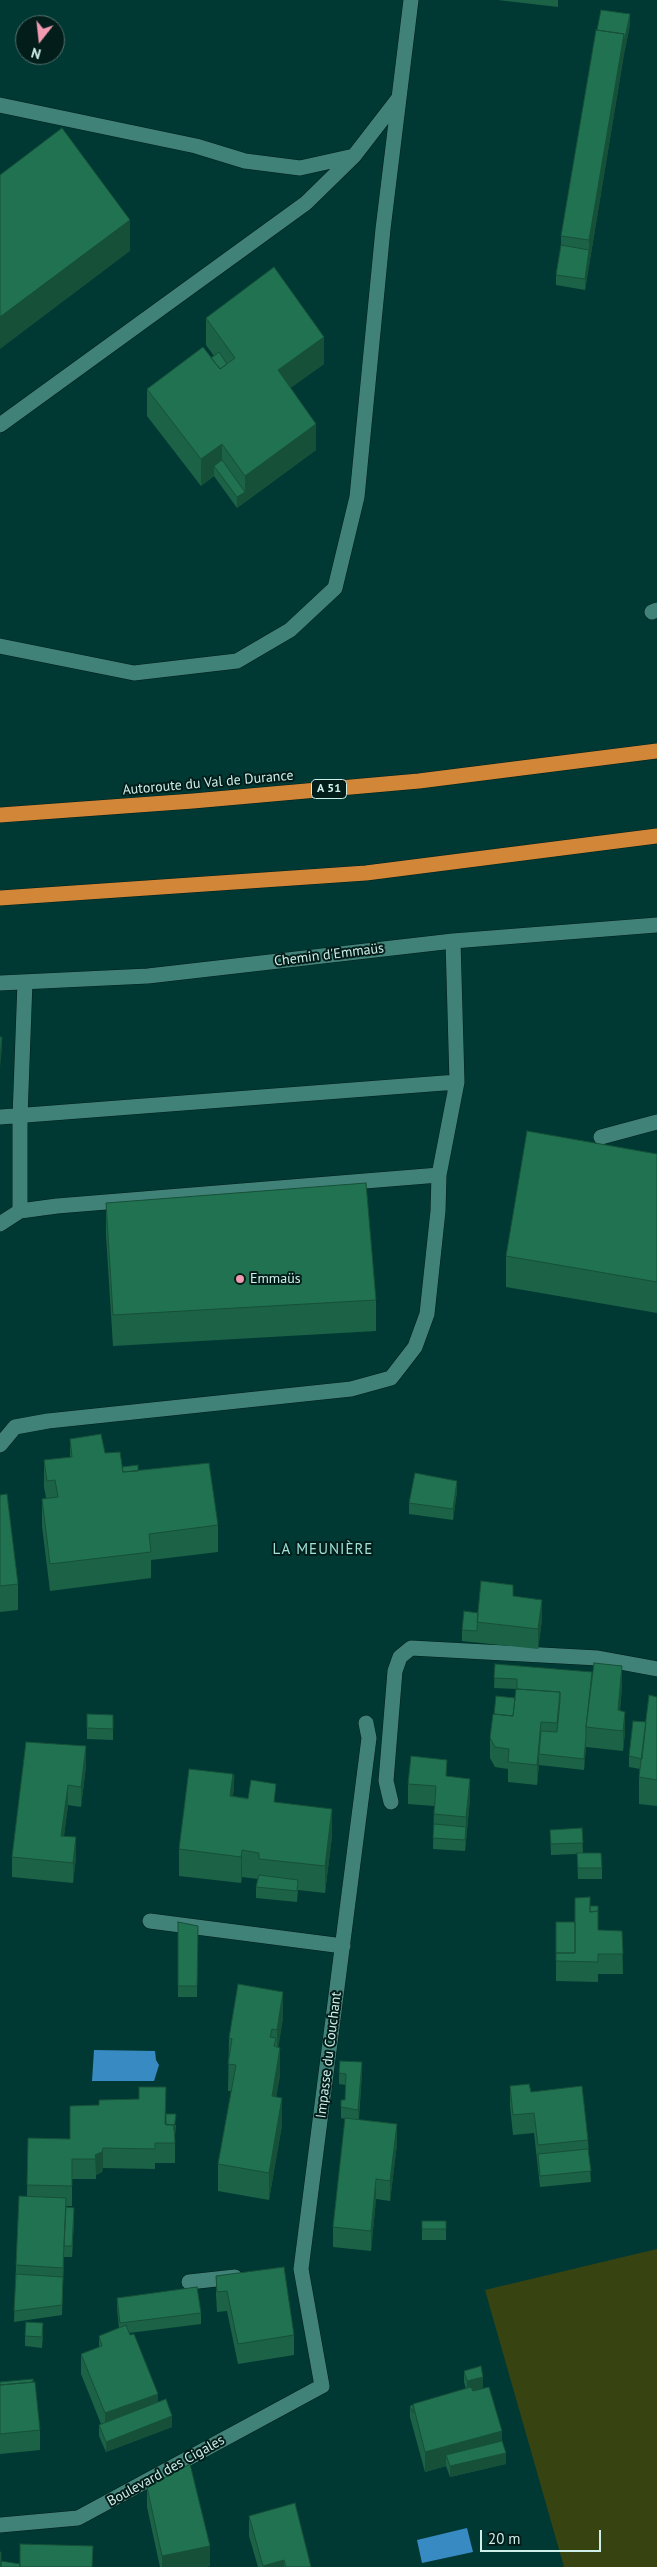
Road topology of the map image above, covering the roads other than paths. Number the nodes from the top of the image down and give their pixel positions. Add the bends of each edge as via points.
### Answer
1 (411, 0) edge
2 (398, 97) junction
3 (0, 105) edge
4 (354, 156) junction
5 (0, 425) edge
6 (0, 646) edge
7 (657, 750) edge
8 (0, 815) edge
9 (657, 836) edge
10 (0, 898) edge
11 (657, 925) edge
12 (453, 941) junction
13 (25, 982) junction
14 (0, 983) edge
15 (457, 1082) junction
16 (0, 1117) edge
17 (20, 1117) junction
18 (657, 1122) edge
19 (601, 1137) dead end
20 (439, 1174) junction
21 (20, 1211) junction
22 (0, 1224) edge
23 (0, 1445) edge
24 (657, 1669) edge
25 (366, 1723) dead end
26 (391, 1802) dead end
27 (150, 1921) dead end
28 (343, 1946) junction
29 (301, 2268) junction
30 (282, 2271) edge
31 (245, 2275) edge
32 (190, 2282) dead end
33 (322, 2386) joint
34 (0, 2525) edge

1 - 2 street
2 - 4 street
2 - 6 street via 357,497 335,588 290,630 237,661 134,673
3 - 4 street via 196,146 245,161 300,168
4 - 5 street via 306,202
7 - 8 highway, Autoroute du Val de Durance / A 51 via 419,781
9 - 10 highway via 366,873
11 - 12 street, Chemin d'Emmaüs
12 - 13 street, Chemin d'Emmaüs via 148,976
12 - 15 street
13 - 14 street, Chemin d'Emmaüs
13 - 17 street
15 - 17 street
15 - 20 street
16 - 17 street
17 - 21 street
18 - 19 street
20 - 21 street
20 - 23 street via 427,1314 415,1347 391,1378 351,1389 48,1421 15,1427
21 - 22 street
24 - 26 street via 598,1658 411,1648 400,1657 395,1671 386,1781
25 - 28 street, Impasse du Couchant via 369,1738
27 - 28 street
28 - 29 street, Impasse du Couchant
29 - 30 street
29 - 33 street, Impasse du Couchant
31 - 32 street
33 - 34 street, Boulevard des Cigales via 78,2518

